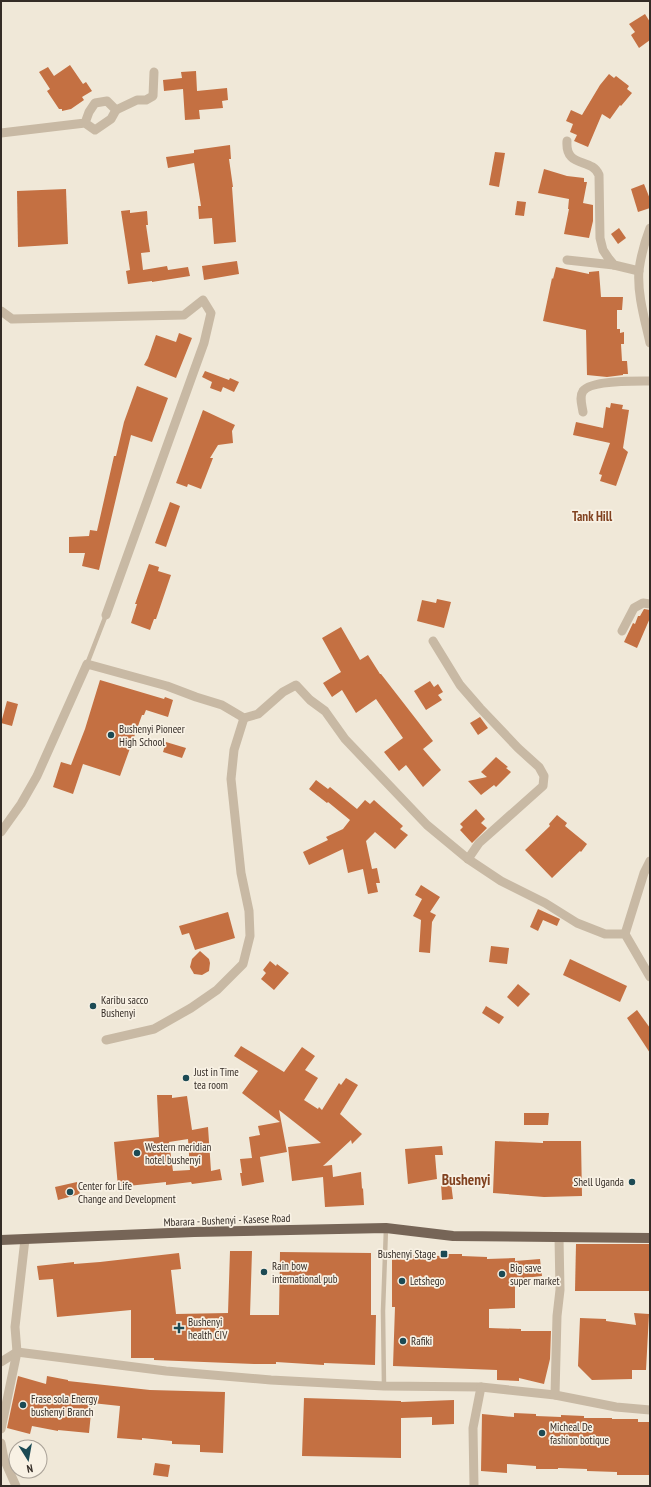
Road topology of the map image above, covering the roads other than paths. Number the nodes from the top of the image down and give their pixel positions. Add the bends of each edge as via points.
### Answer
1 (154, 72) dead end
2 (116, 110) junction
3 (85, 123) junction
4 (1, 133) edge
5 (567, 142) dead end
6 (650, 228) edge
7 (567, 260) dead end
8 (614, 265) junction
9 (639, 271) junction
10 (1, 311) edge
11 (650, 343) edge
12 (650, 381) edge
13 (583, 412) dead end
14 (650, 604) edge
15 (106, 615) joint
16 (622, 631) dead end
17 (433, 641) dead end
18 (87, 664) junction
19 (244, 718) junction
20 (1, 832) edge
21 (468, 859) junction
22 (650, 861) edge
23 (625, 934) junction
24 (650, 977) edge
25 (106, 1040) dead end
26 (386, 1228) junction
27 (559, 1237) junction
28 (650, 1238) edge
29 (25, 1239) junction
30 (1, 1240) edge
31 (17, 1352) junction
32 (1, 1362) edge
33 (384, 1386) junction
34 (481, 1388) junction
35 (555, 1395) junction
36 (650, 1410) edge
37 (1, 1429) edge
38 (1, 1443) edge
39 (16, 1486) edge
40 (474, 1486) edge

1 - 2 street via 154,96 146,100 137,100
2 - 3 street via 111,119 95,130
2 - 3 street via 107,101 95,102
3 - 4 street
5 - 8 street via 566,149 571,158 598,171 601,244 605,255
6 - 9 street
7 - 8 street
8 - 9 street
9 - 11 street
10 - 15 street via 12,318 184,315 203,300 211,313 204,343
12 - 13 street via 589,385 581,398
14 - 16 street via 644,603 634,608
15 - 18 lane
17 - 21 street via 460,685 507,737 539,767 544,776 543,786 480,843
18 - 19 street via 167,686 222,705
18 - 20 street via 37,776
19 - 21 street via 258,714 296,684 310,700 325,711 345,739 422,819
19 - 25 street via 234,750 231,779 240,873 249,911 250,936 243,964 217,990 154,1029
21 - 23 street via 501,881 545,903 577,923 605,934
22 - 23 street
23 - 24 street
26 - 27 main road, Mbarara - Bushenyi - Kasese Road via 453,1236
26 - 29 main road, Mbarara - Bushenyi - Kasese Road
26 - 33 lane
27 - 28 main road, Mbarara - Bushenyi - Kasese Road
27 - 35 street via 560,1290
29 - 30 main road, Mbarara - Bushenyi - Kasese Road
29 - 31 street via 15,1327
31 - 32 street
31 - 33 street via 166,1371
31 - 37 street
33 - 34 street
34 - 35 street
34 - 40 street via 473,1428
35 - 36 street via 616,1407
38 - 39 street via 4,1459

